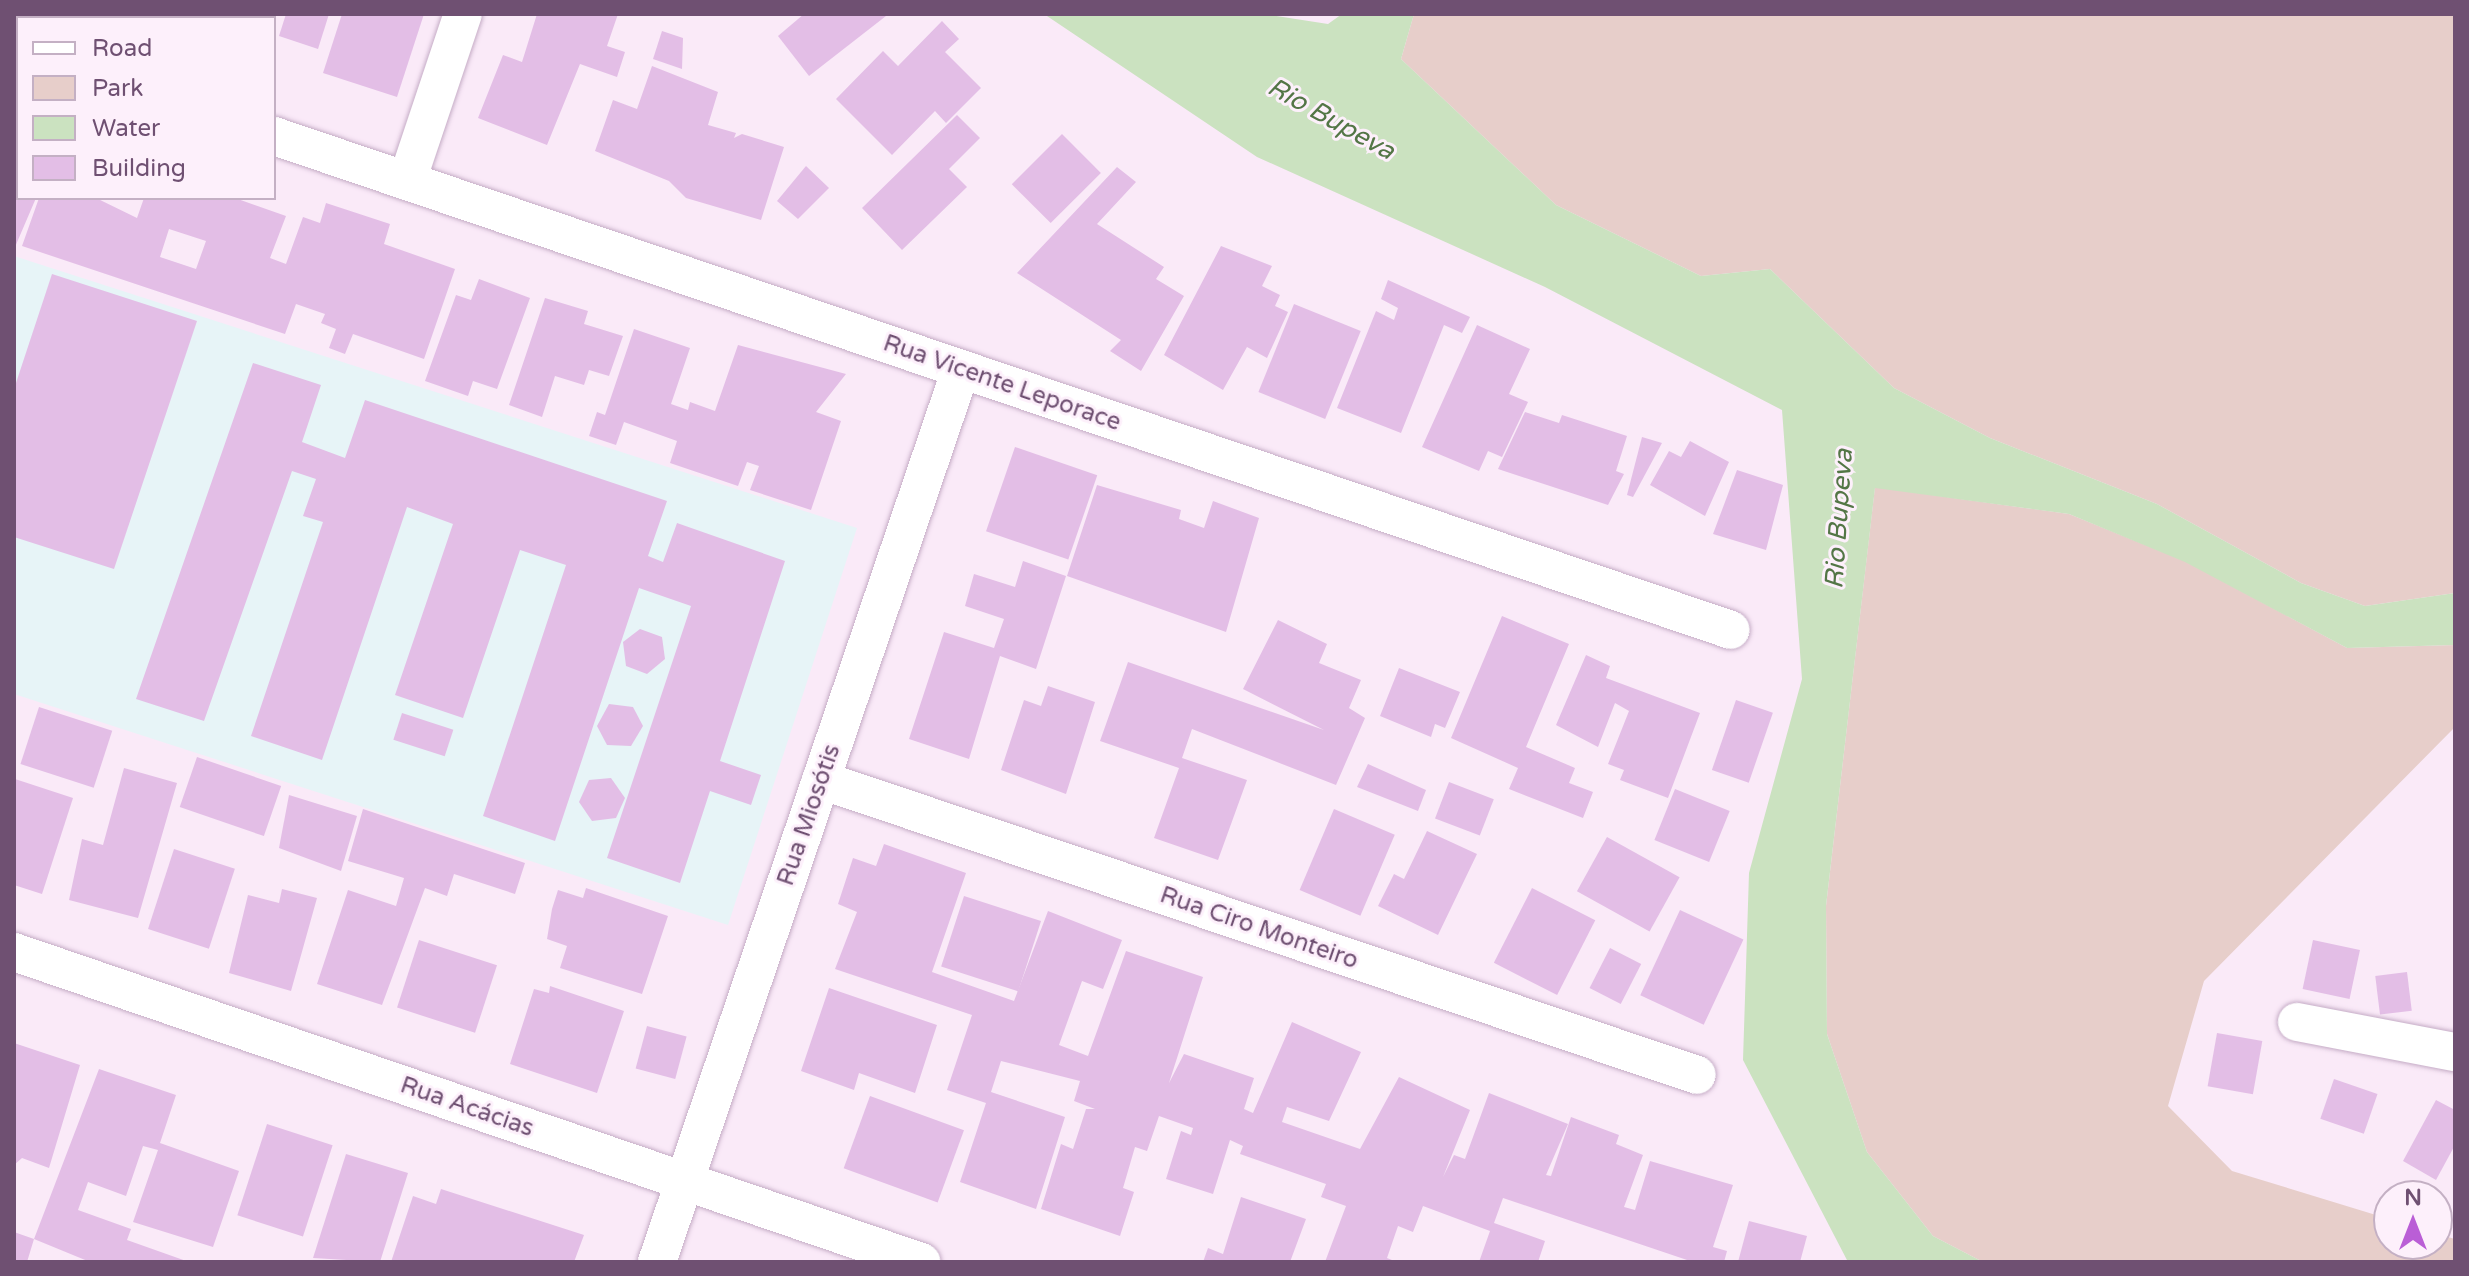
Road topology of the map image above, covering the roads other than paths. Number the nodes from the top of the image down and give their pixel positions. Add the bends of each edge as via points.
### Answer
1 (463, 14) edge
2 (276, 137) edge
3 (407, 181) junction
4 (961, 369) junction
5 (1731, 630) dead end
6 (821, 780) junction
7 (14, 952) edge
8 (2297, 1022) dead end
9 (2455, 1052) edge
10 (1697, 1075) dead end
11 (684, 1181) junction
12 (657, 1262) edge
13 (921, 1262) edge

1 - 3 street
2 - 3 street, Rua Vicente Leporace
3 - 4 street, Rua Vicente Leporace
4 - 5 street, Rua Vicente Leporace
4 - 6 street, Rua Miosótis
6 - 10 street, Rua Ciro Monteiro
6 - 11 street, Rua Miosótis
7 - 11 street, Rua Acácias
8 - 9 street
11 - 12 street, Rua Miosótis
11 - 13 street, Rua Acácias

